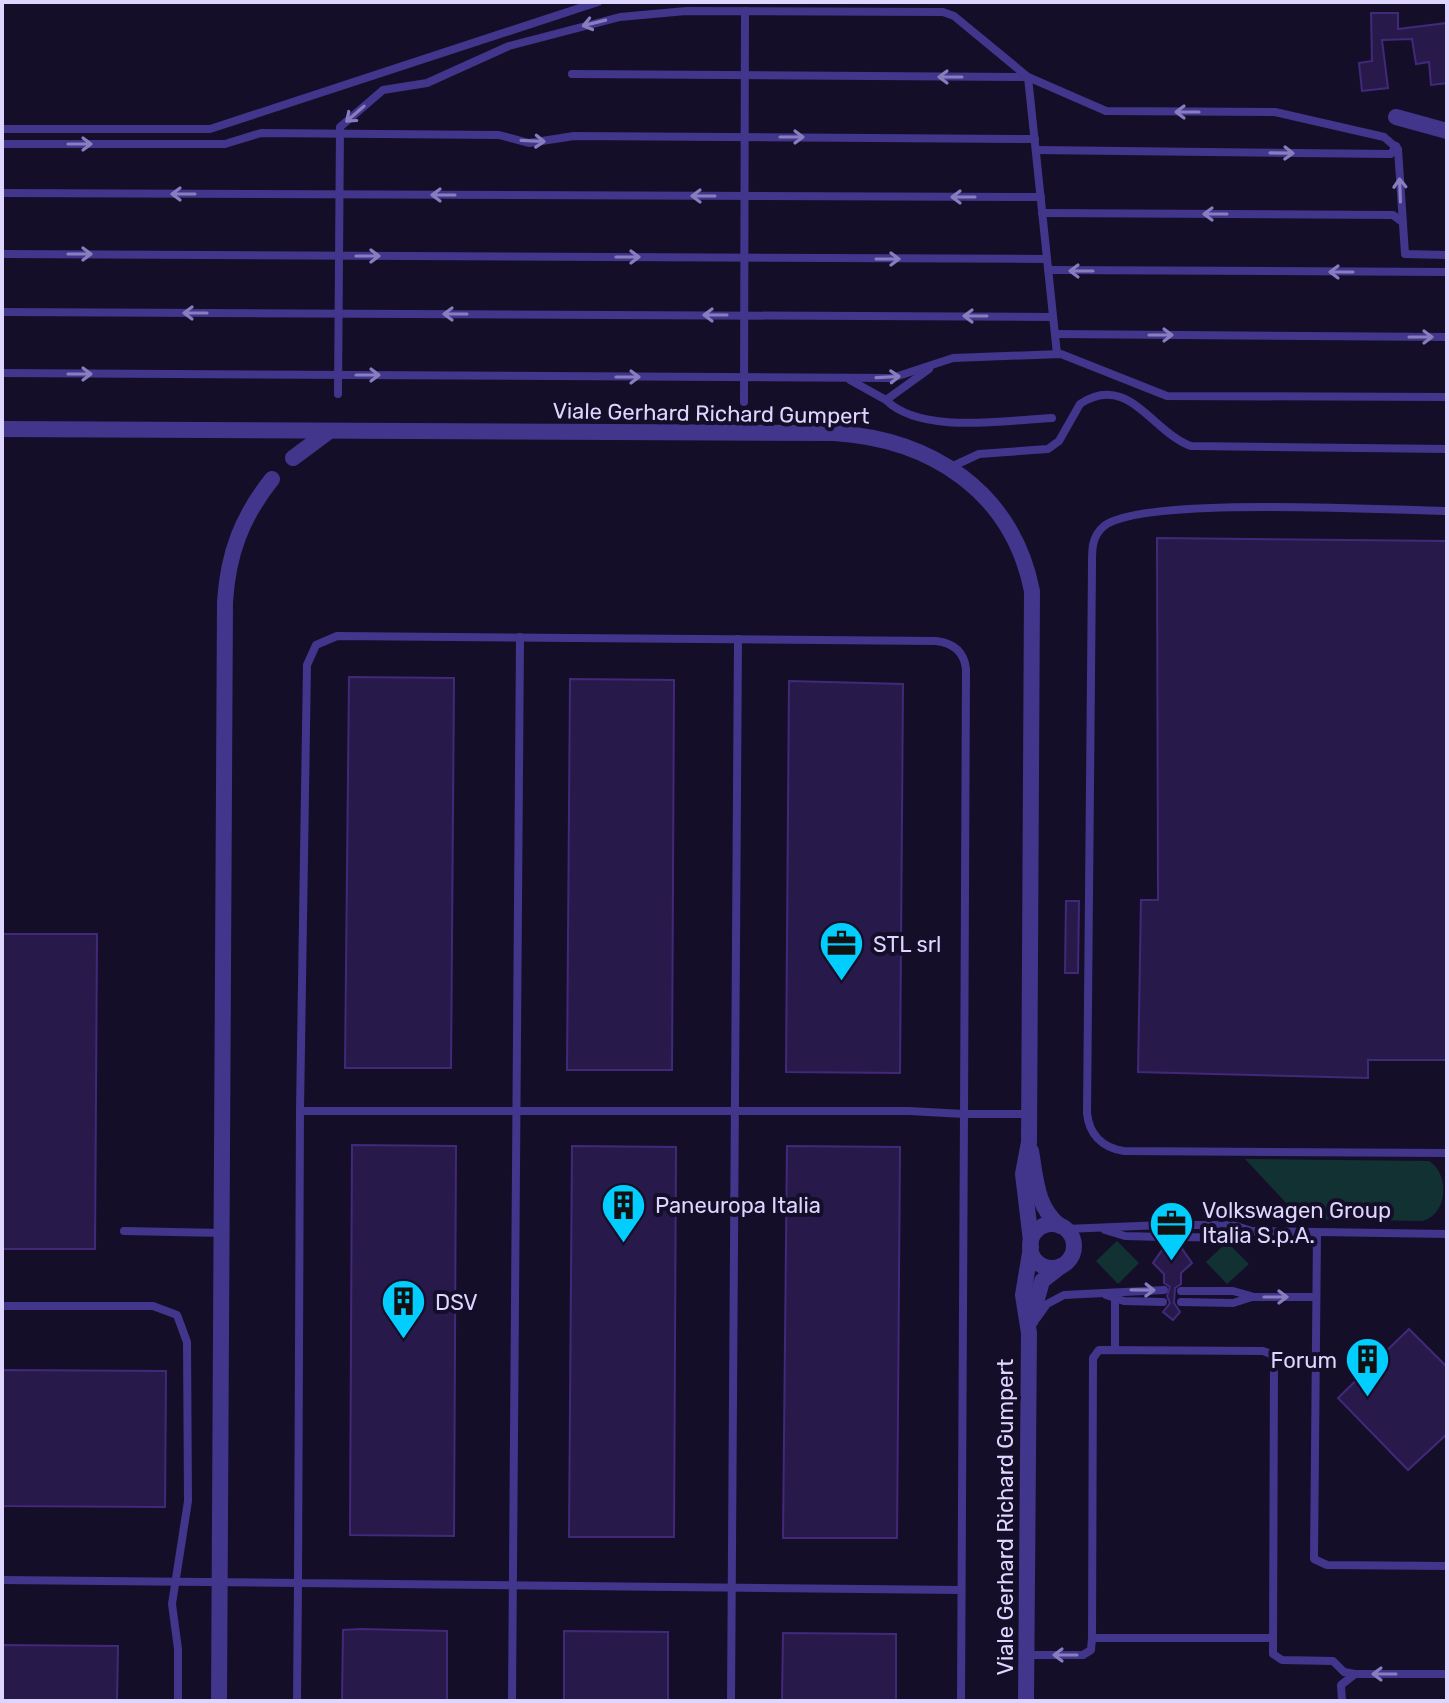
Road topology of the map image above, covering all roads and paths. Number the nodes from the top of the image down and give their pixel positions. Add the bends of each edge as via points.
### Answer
1 (598, 2) edge
2 (745, 11) junction
3 (572, 74) dead end
4 (745, 75) junction
5 (1028, 77) junction
6 (1396, 117) dead end
7 (2, 129) edge
8 (1447, 131) edge
9 (338, 134) junction
10 (745, 137) junction
11 (1035, 139) junction
12 (2, 144) edge
13 (1396, 146) junction
14 (1036, 150) junction
15 (2, 193) edge
16 (338, 194) junction
17 (745, 196) junction
18 (1041, 197) junction
19 (1042, 213) junction
20 (1401, 222) junction
21 (2, 254) edge
22 (1447, 255) edge
23 (338, 256) junction
24 (744, 258) junction
25 (1047, 259) junction
26 (1048, 270) junction
27 (1447, 272) edge
28 (2, 312) edge
29 (338, 314) junction
30 (744, 316) junction
31 (1053, 317) junction
32 (1055, 334) junction
33 (1447, 337) edge
34 (1057, 354) junction
35 (940, 361) junction
36 (2, 373) edge
37 (338, 375) junction
38 (744, 377) junction
39 (838, 378) junction
40 (338, 394) dead end
41 (1447, 397) edge
42 (886, 400) junction
43 (744, 402) dead end
44 (1052, 418) dead end
45 (2, 429) edge
46 (328, 432) junction
47 (1447, 449) edge
48 (293, 458) dead end
49 (951, 467) junction
50 (272, 479) dead end
51 (1447, 511) edge
52 (520, 637) junction
53 (738, 639) junction
54 (517, 1109) junction
55 (734, 1110) junction
56 (300, 1111) junction
57 (964, 1114) junction
58 (1030, 1114) junction
59 (1029, 1142) junction
60 (1447, 1153) edge
61 (1162, 1225) dead end
62 (1182, 1225) dead end
63 (1063, 1227) junction
64 (1103, 1230) junction
65 (124, 1231) dead end
66 (1253, 1231) junction
67 (223, 1233) junction
68 (1317, 1233) junction
69 (1447, 1234) edge
70 (1163, 1237) dead end
71 (1182, 1237) dead end
72 (1031, 1244) junction
73 (1061, 1266) junction
74 (1164, 1290) dead end
75 (1181, 1291) dead end
76 (1110, 1296) junction
77 (1252, 1297) junction
78 (1316, 1297) junction
79 (1163, 1302) dead end
80 (1181, 1302) dead end
81 (2, 1306) edge
82 (1029, 1333) junction
83 (1115, 1350) junction
84 (1447, 1566) edge
85 (2, 1580) edge
86 (175, 1581) junction
87 (220, 1581) junction
88 (298, 1583) junction
89 (513, 1584) junction
90 (732, 1587) junction
91 (961, 1590) junction
92 (1092, 1638) junction
93 (1272, 1638) junction
94 (1026, 1655) junction
95 (1355, 1674) junction
96 (1447, 1674) edge
97 (178, 1701) edge
98 (219, 1701) edge
99 (297, 1701) edge
100 (512, 1701) edge
101 (731, 1701) edge
102 (961, 1701) edge
103 (1026, 1701) edge
104 (1342, 1701) edge

1 - 7 lane via 210,129
2 - 4 lane
2 - 5 lane via 949,13
2 -> 9 lane via 640,14 509,46 448,76 383,90
3 - 4 lane
5 -> 4 lane
4 - 10 lane
5 - 11 lane
13 -> 5 lane via 1384,137 1275,112 1106,111
6 - 8 street
9 -> 10 lane via 499,135 529,143 574,136
12 -> 9 lane via 225,144 261,133
9 - 16 lane
10 -> 11 lane
10 - 17 lane
11 - 14 lane
14 -> 13 lane via 1391,154
20 -> 13 lane
14 - 18 lane
16 -> 15 lane
17 -> 16 lane
16 - 23 lane
18 -> 17 lane
17 - 24 lane
18 - 19 lane
20 -> 19 lane via 1393,215
19 - 25 lane
20 - 22 lane via 1405,254
21 -> 23 lane
23 -> 24 lane
23 - 29 lane
24 -> 25 lane
24 - 30 lane
25 - 26 lane
27 -> 26 lane
26 - 31 lane
29 -> 28 lane
30 -> 29 lane
29 - 37 lane
31 -> 30 lane
30 - 38 lane
31 - 32 lane
32 -> 33 lane
32 - 34 lane
34 - 35 lane
34 - 41 lane via 1167,396
39 -> 35 lane via 900,377
35 - 42 lane
36 -> 37 lane
37 -> 38 lane
37 - 40 lane
38 - 39 lane
38 - 43 lane
39 - 42 lane via 861,384
42 - 44 lane via 898,410 942,422
45 - 46 street, Viale Gerhard Richard Gumpert
46 - 48 street
46 - 49 street, Viale Gerhard Richard Gumpert via 834,433 904,444
47 - 49 lane via 1191,446 1142,407 1109,394 1080,404 1059,441 1048,449 979,454
49 - 58 street, Viale Gerhard Richard Gumpert via 1000,518 1025,563 1032,591
50 - 67 street via 242,523 226,577
51 - 60 lane via 1176,509 1124,516 1097,535 1092,566 1087,1113 1098,1140 1124,1151
52 - 53 lane
52 - 54 lane
52 - 56 lane via 337,636 311,651
53 - 55 lane
53 - 57 lane via 936,641 953,645 963,656
54 - 55 lane
54 - 56 lane
54 - 89 lane
55 - 57 lane
55 - 90 lane
56 - 88 lane
57 - 58 lane
57 - 91 lane
58 - 59 street, Viale Gerhard Richard Gumpert
59 - 63 street, Viale Gerhard Richard Gumpert via 1040,1201
59 - 72 street, Viale Gerhard Richard Gumpert via 1023,1174
61 - 64 lane via 1124,1224
62 - 66 lane via 1233,1225
63 - 64 lane
63 - 72 street via 1046,1225
63 - 73 street via 1074,1249
64 - 70 lane
65 - 67 lane
66 - 68 lane
66 - 71 lane via 1235,1238
67 - 87 street
68 - 69 lane
68 - 78 lane
72 - 73 street via 1041,1264
72 - 82 street, Viale Gerhard Richard Gumpert via 1023,1295
73 - 82 street, Viale Gerhard Richard Gumpert via 1042,1281
76 -> 74 lane via 1124,1290
75 - 77 lane via 1233,1291
76 - 79 lane
76 - 82 lane via 1053,1300
76 - 83 lane
77 -> 78 lane
77 - 80 lane via 1233,1303
78 - 84 lane via 1314,1559 1327,1565
81 - 86 lane via 153,1306 171,1310 182,1323 188,1501
82 - 94 street, Viale Gerhard Richard Gumpert
83 - 92 lane via 1099,1350 1093,1358
83 - 93 lane via 1263,1351 1273,1357
85 - 86 lane
86 - 87 lane
86 - 97 lane
87 - 88 lane
87 - 98 street
88 - 89 lane
88 - 99 lane
89 - 90 lane
89 - 100 lane
90 - 91 lane
90 - 101 lane
91 - 102 lane
92 - 93 lane
92 -> 94 lane via 1091,1650 1083,1655
93 - 95 lane via 1273,1654 1279,1659 1333,1661
94 - 103 street, Viale Gerhard Richard Gumpert
96 -> 95 lane
95 - 104 lane via 1341,1685

